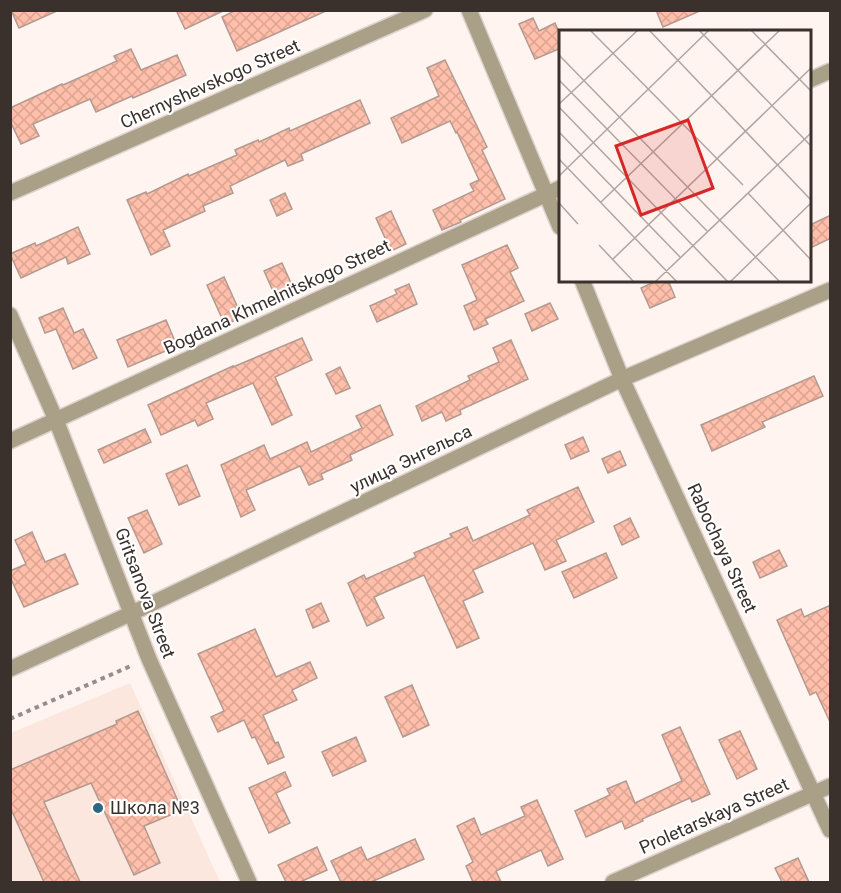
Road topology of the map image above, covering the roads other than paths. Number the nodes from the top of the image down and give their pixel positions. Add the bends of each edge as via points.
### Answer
1 (425, 10) edge
2 (469, 10) edge
3 (831, 71) edge
4 (811, 80) edge
5 (554, 191) edge
6 (10, 193) edge
7 (559, 217) edge
8 (583, 282) edge
9 (831, 290) edge
10 (10, 315) edge
11 (622, 379) junction
12 (56, 420) junction
13 (10, 441) edge
14 (132, 613) junction
15 (10, 669) edge
16 (831, 786) edge
17 (814, 793) junction
18 (831, 830) edge
19 (249, 882) edge
20 (613, 882) edge

1 - 6 street, Chernyshevskogo Street
2 - 5 street
3 - 4 street
5 - 7 street
5 - 12 street, Bogdana Khmelnitskogo Street
8 - 11 street, Rabochaya Street
9 - 11 street, улица Энгельса
10 - 12 street, Gritsanova Street
11 - 14 street, улица Энгельса
11 - 17 street, Rabochaya Street
12 - 13 street, Bogdana Khmelnitskogo Street
12 - 14 street, Gritsanova Street
14 - 15 street, улица Энгельса
14 - 19 street, Gritsanova Street
16 - 17 street, Proletarskaya Street
17 - 18 street, Rabochaya Street
17 - 20 street, Proletarskaya Street

